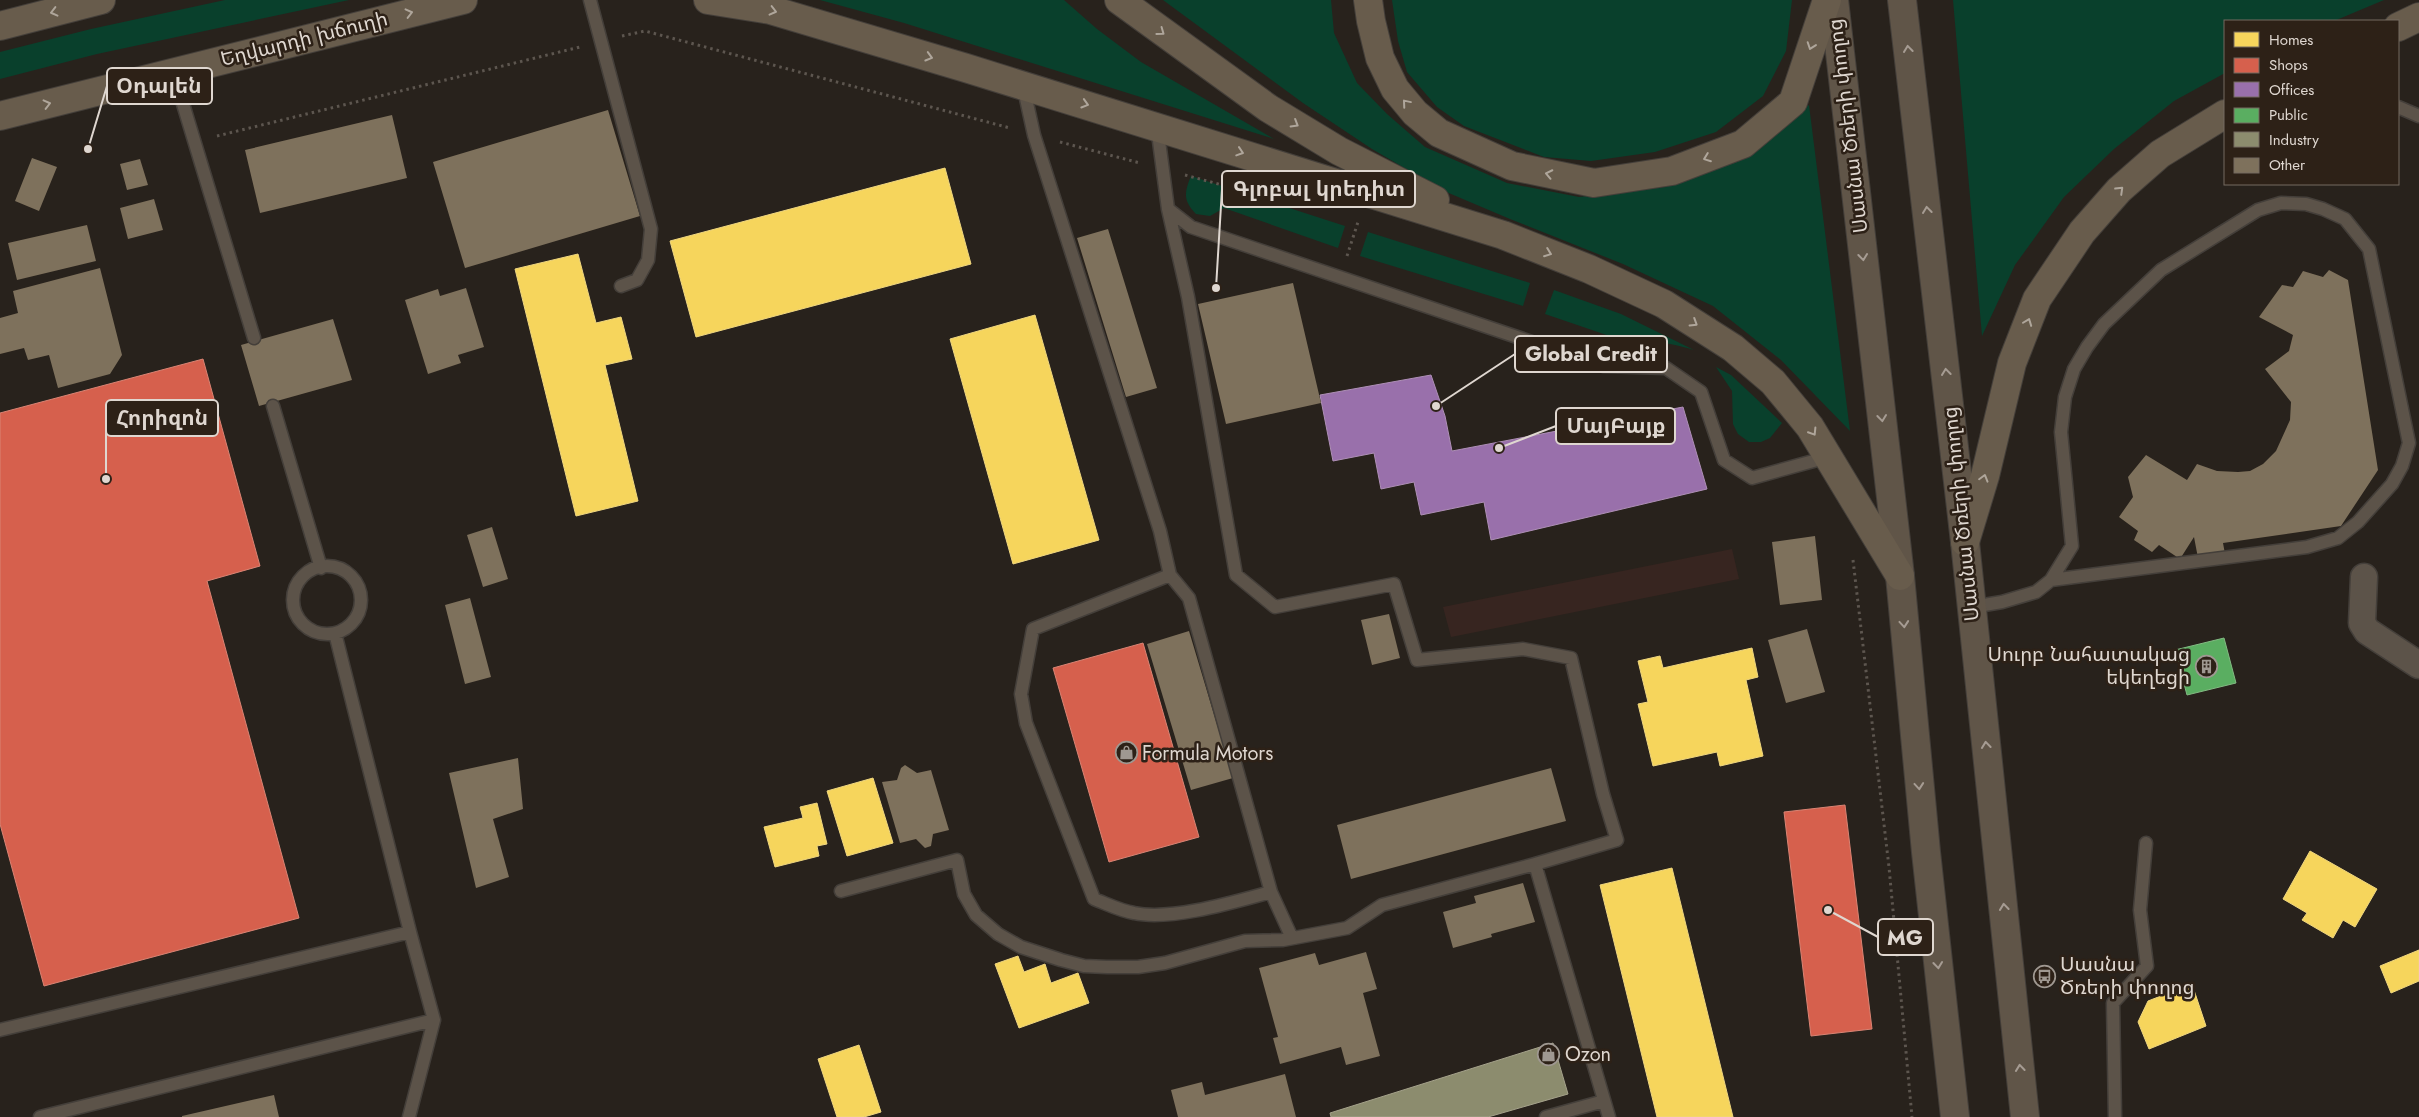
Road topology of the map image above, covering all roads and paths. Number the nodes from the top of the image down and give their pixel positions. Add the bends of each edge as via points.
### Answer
1 (101, 0) edge
2 (463, 0) edge
3 (590, 0) edge
4 (708, 0) edge
5 (1368, 0) edge
6 (1827, 0) edge
7 (1834, 0) edge
8 (1902, 0) edge
9 (1121, 2) edge
10 (2419, 17) edge
11 (0, 26) edge
12 (2399, 27) edge
13 (601, 41) junction
14 (173, 71) junction
15 (1023, 85) junction
16 (2399, 107) edge
17 (2224, 115) edge
18 (0, 116) edge
19 (2419, 116) edge
20 (1157, 126) junction
21 (1034, 135) junction
22 (194, 141) junction
23 (1162, 169) junction
24 (1302, 206) dead end
25 (1168, 209) junction
26 (1349, 219) dead end
27 (1358, 221) junction
28 (1368, 224) dead end
29 (1503, 236) junction
30 (1348, 252) dead end
31 (620, 286) dead end
32 (254, 338) dead end
33 (274, 406) dead end
34 (1828, 457) junction
35 (1965, 542) junction
36 (1853, 557) dead end
37 (321, 568) junction
38 (1170, 575) junction
39 (1900, 576) junction
40 (2364, 577) dead end
41 (2051, 580) junction
42 (1972, 607) junction
43 (335, 633) junction
44 (2419, 665) edge
45 (2146, 843) dead end
46 (1536, 864) junction
47 (841, 891) dead end
48 (1271, 892) junction
49 (410, 932) junction
50 (1292, 938) junction
51 (434, 1020) junction
52 (0, 1030) edge
53 (1604, 1101) junction
54 (40, 1117) edge
55 (409, 1117) edge
56 (1546, 1117) edge
57 (1608, 1117) edge
58 (1912, 1117) edge
59 (1955, 1117) edge
60 (2025, 1117) edge
61 (2115, 1117) edge

1 -> 11 main road
14 -> 2 main road, Եղվարդի խճուղի
3 - 13 lane
4 -> 15 main road via 771,10
6 -> 5 main road via 1793,102 1743,144 1672,171 1594,183 1512,166 1439,133 1415,113 1395,89 1380,58
7 -> 39 main road, Սասնա Ծռերի փողոց
35 -> 8 main road, Սասնա Ծռերի փողոց
9 -> 29 main road via 1268,108 1339,151
10 - 12 main road
13 - 21 path via 645,31
13 - 22 path
13 - 31 lane via 651,229 648,260 637,280
18 -> 14 main road, Եղվարդի խճուղի
14 - 22 lane
15 -> 20 main road
15 - 21 lane
16 - 19 lane
35 -> 17 main road via 1985,476 2012,363 2037,299 2082,232 2119,190 2160,154
20 - 23 lane
20 -> 29 main road
21 - 23 path
21 - 38 lane via 1160,531
22 - 32 lane
23 - 24 path
23 - 25 lane
25 - 34 lane via 1191,227 1212,235 1603,366 1666,368 1701,392 1724,460 1752,478
25 - 46 lane via 1188,297 1236,575 1275,607 1394,584 1417,660 1522,649 1571,658 1617,840
26 - 27 path
27 - 28 path
27 - 30 path
29 -> 34 main road via 1589,269 1664,304 1733,348 1773,382 1810,427
33 - 37 lane
34 - 39 main road
35 - 42 main road, Սասնա Ծռերի փողոց
36 - 58 path via 1889,867
37 - 43 lane via 338,568 348,574 360,594 358,616
37 - 43 lane via 299,581 294,597 296,613 310,629
38 - 48 lane via 1189,598
38 - 48 lane via 1033,629 1021,694 1026,723 1094,899 1134,914 1159,916
39 -> 59 main road, Սասնա Ծռերի փողոց
40 - 44 street via 2362,623 2367,631
41 - 41 lane via 2072,546 2061,432 2065,397 2074,369 2104,324 2161,270 2258,210 2281,203 2306,204 2345,219 2369,249 2409,443 2402,466 2383,495 2338,538 2308,547
41 - 42 lane via 2036,592
60 -> 42 main road, Սասնա Ծռերի փողոց
43 - 49 lane
45 - 61 lane via 2140,910 2147,966 2114,1003
46 - 50 lane via 1382,905 1347,928
46 - 53 lane
47 - 50 lane via 957,860 964,894 976,915 998,934 1021,947 1084,966 1138,967 1245,941
48 - 50 lane
49 - 51 lane
49 - 52 lane
51 - 54 lane
51 - 55 lane
53 - 56 lane
53 - 57 lane

